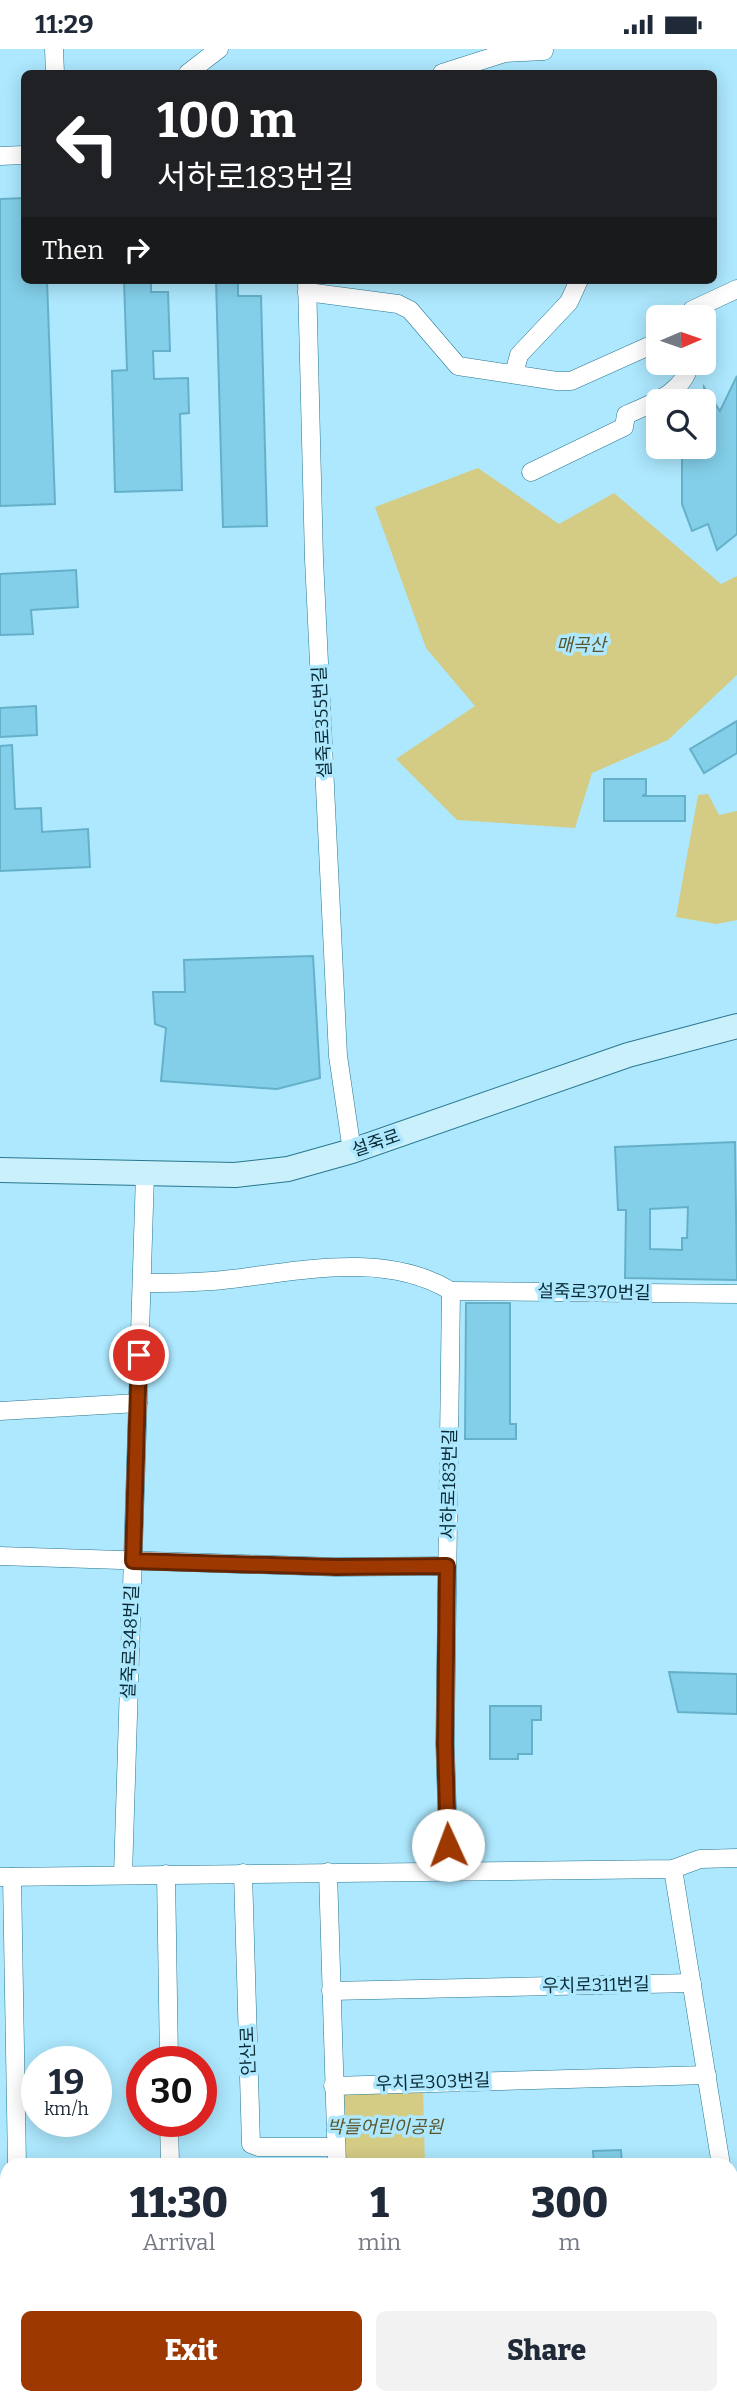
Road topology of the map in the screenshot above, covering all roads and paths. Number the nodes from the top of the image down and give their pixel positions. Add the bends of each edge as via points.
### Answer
1 (54, 49) edge
2 (219, 49) edge
3 (542, 50) edge
4 (55, 70) edge
5 (192, 70) edge
6 (452, 70) edge
7 (21, 155) edge
8 (0, 156) edge
9 (577, 284) edge
10 (307, 286) edge
11 (737, 289) edge
12 (703, 305) edge
13 (646, 347) edge
14 (514, 375) junction
15 (687, 375) edge
16 (531, 472) dead end
17 (737, 1026) edge
18 (352, 1151) junction
19 (0, 1170) edge
20 (145, 1174) junction
21 (142, 1283) junction
22 (451, 1291) junction
23 (737, 1294) edge
24 (138, 1403) junction
25 (0, 1411) edge
26 (0, 1556) edge
27 (133, 1561) junction
28 (447, 1566) junction
29 (737, 1858) edge
30 (673, 1869) junction
31 (449, 1870) junction
32 (328, 1872) junction
33 (243, 1873) junction
34 (166, 1874) junction
35 (123, 1875) junction
36 (6, 1877) edge
37 (692, 1983) junction
38 (331, 1991) junction
39 (169, 2046) edge
40 (707, 2075) junction
41 (333, 2086) junction
42 (169, 2137) edge
43 (336, 2156) edge
44 (17, 2158) edge
45 (170, 2158) edge
46 (720, 2158) edge

1 - 4 street
2 - 5 street
3 - 6 street via 506,53
7 - 8 street
9 - 14 street via 569,302 519,355
10 - 14 street, 설죽로355번길 via 398,304 410,310 458,366
10 - 18 street, 설죽로355번길 via 314,559 338,1056
11 - 12 street
13 - 14 street, 설죽로355번길 via 571,381
15 - 16 street via 680,386 626,415 624,427
17 - 18 main road, 설죽로 via 628,1055
18 - 20 main road, 설죽로 via 288,1169 235,1175
19 - 20 main road, 설죽로
20 - 21 street, 설죽로348번길
21 - 22 street via 200,1283 320,1267 407,1272
21 - 24 street, 설죽로348번길
22 - 23 street, 설죽로370번길
22 - 28 street, 서하로183번길
24 - 25 street
24 - 27 street, 설죽로348번길
26 - 27 street
27 - 28 street
27 - 35 street, 설죽로348번길
28 - 31 street
29 - 30 street via 700,1859
30 - 31 street
30 - 37 street
31 - 32 street
32 - 33 street
32 - 38 street
33 - 34 street
33 - 43 street, 안산로 via 251,2144
34 - 35 street
34 - 39 street
35 - 36 street
36 - 44 street
37 - 38 street, 우치로311번길
37 - 40 street
38 - 41 street
40 - 41 street, 우치로303번길
40 - 46 street
41 - 43 street
42 - 45 street

